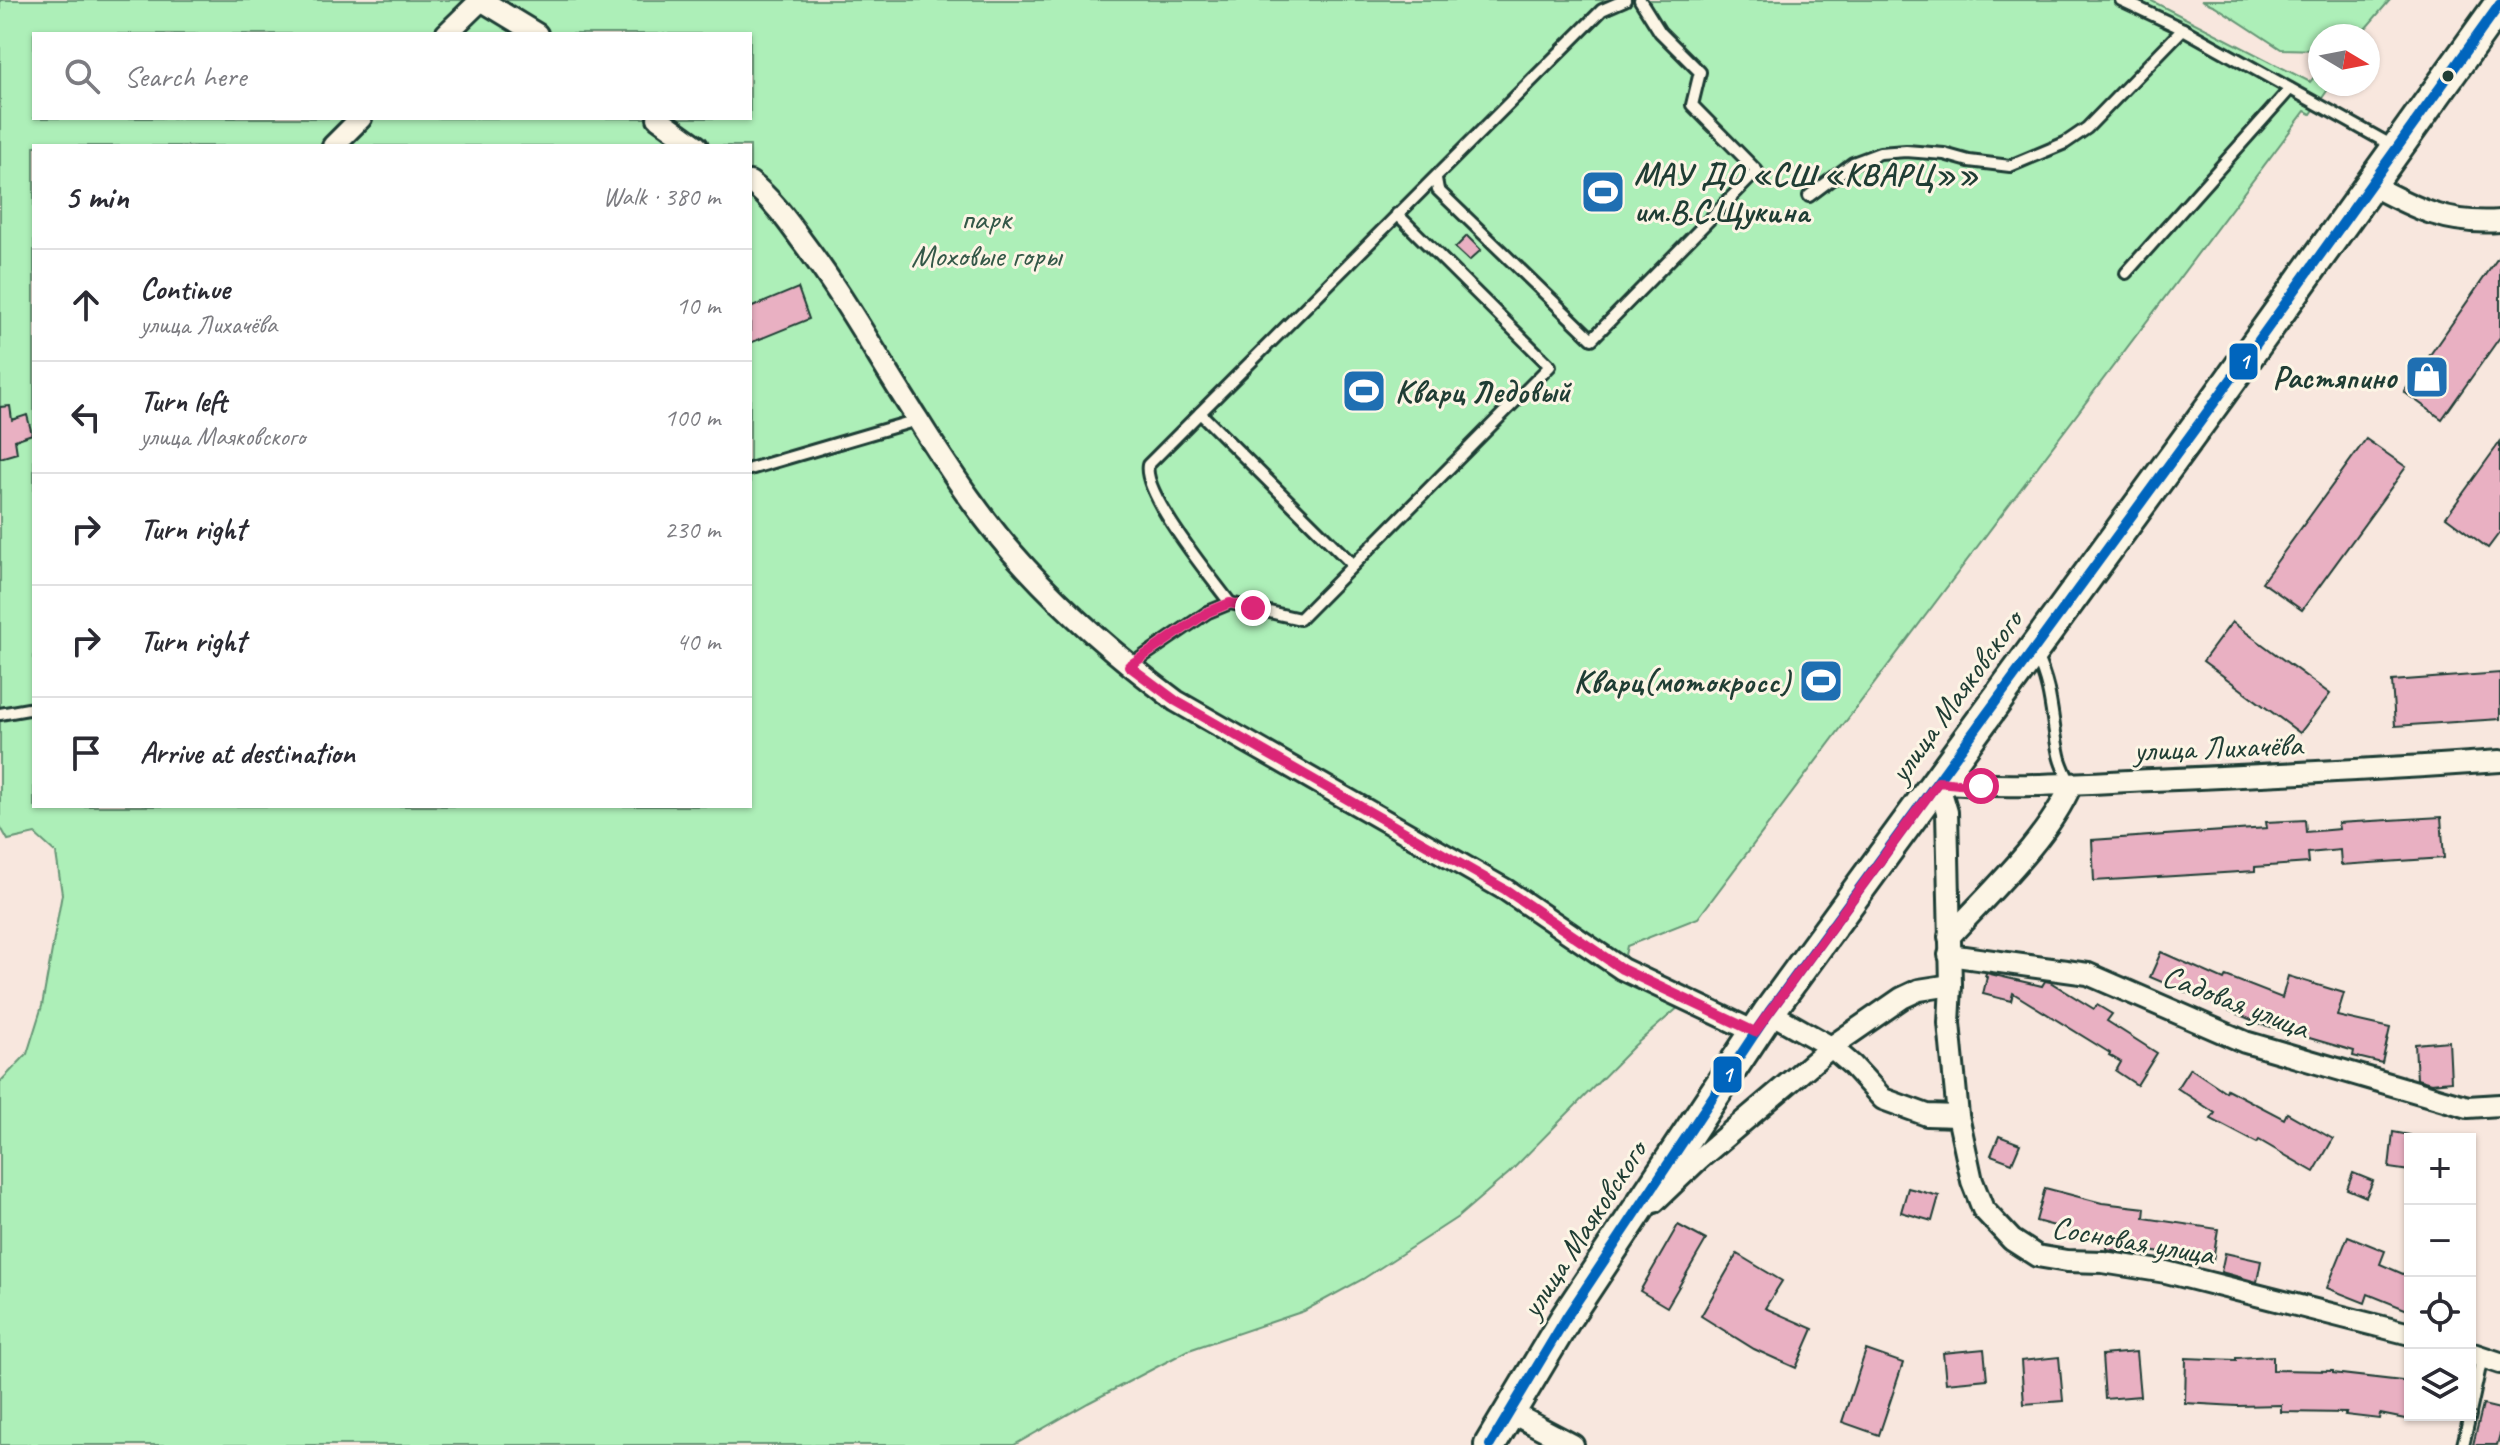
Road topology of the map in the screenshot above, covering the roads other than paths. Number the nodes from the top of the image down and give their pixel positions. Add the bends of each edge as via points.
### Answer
1 (481, 0) edge
2 (1625, 0) edge
3 (1640, 0) edge
4 (2121, 0) edge
5 (2500, 4) edge
6 (2183, 29) junction
7 (448, 32) edge
8 (534, 32) edge
9 (2290, 89) junction
10 (359, 120) edge
11 (661, 120) edge
12 (335, 144) edge
13 (694, 144) edge
14 (2398, 149) junction
15 (1436, 179) junction
16 (752, 184) edge
17 (2371, 185) junction
18 (1809, 196) dead end
19 (1397, 214) junction
20 (2500, 221) edge
21 (2126, 273) dead end
22 (1200, 413) junction
23 (917, 420) junction
24 (752, 468) edge
25 (1353, 565) junction
26 (1230, 603) junction
27 (2033, 650) junction
28 (1129, 666) junction
29 (32, 708) edge
30 (0, 714) edge
31 (2500, 761) edge
32 (1938, 782) junction
33 (2071, 785) junction
34 (1949, 946) junction
35 (1951, 985) junction
36 (1762, 1022) junction
37 (1831, 1047) junction
38 (2500, 1105) edge
39 (1958, 1116) junction
40 (1622, 1232) junction
41 (2404, 1332) edge
42 (2484, 1358) edge
43 (2476, 1390) edge
44 (1510, 1412) junction
45 (2468, 1421) edge
46 (1490, 1445) edge
47 (1573, 1445) edge
48 (2463, 1445) edge

1 - 7 street
1 - 8 street
2 - 15 lane via 1602,10
3 - 15 lane via 1660,32 1700,72 1692,105 1757,171 1592,339 1438,190
4 - 6 lane
5 - 14 main road, улица Маяковского
6 - 9 lane
6 - 18 lane via 2087,128 2065,143 2010,166 1944,154 1880,153 1853,163
9 - 14 lane
9 - 21 lane
10 - 12 street
11 - 13 street
14 - 17 main road, улица Маяковского
15 - 19 lane
16 - 23 street via 815,258
17 - 20 street via 2441,218
17 - 27 main road, улица Маяковского
19 - 22 lane
19 - 25 lane via 1550,366
22 - 25 lane
22 - 26 lane via 1154,458 1147,472 1158,503
23 - 24 lane
23 - 28 street via 1025,567
25 - 26 lane via 1300,619
26 - 28 lane via 1208,612
27 - 32 main road, улица Маяковского
27 - 33 lane via 2045,674 2059,758
28 - 36 street via 1176,701 1506,890 1622,969
29 - 30 lane
31 - 33 street, улица Лихачёва
32 - 33 street, улица Лихачёва
32 - 34 street, Сосновая улица via 1947,812
32 - 36 main road, улица Маяковского
33 - 34 street via 2062,807
34 - 35 street, Сосновая улица
34 - 38 street, Садовая улица via 2088,974 2245,1042 2468,1107
35 - 37 street via 1902,998
35 - 39 street, Сосновая улица via 1949,1023
36 - 37 street
36 - 40 main road, улица Маяковского
37 - 39 street via 1883,1099 1927,1115
37 - 40 street
39 - 41 street, Сосновая улица via 1983,1209 2012,1240 2037,1256 2166,1272
40 - 44 main road, улица Маяковского
42 - 43 lane
44 - 46 main road, улица Маяковского
44 - 47 street
45 - 48 lane

